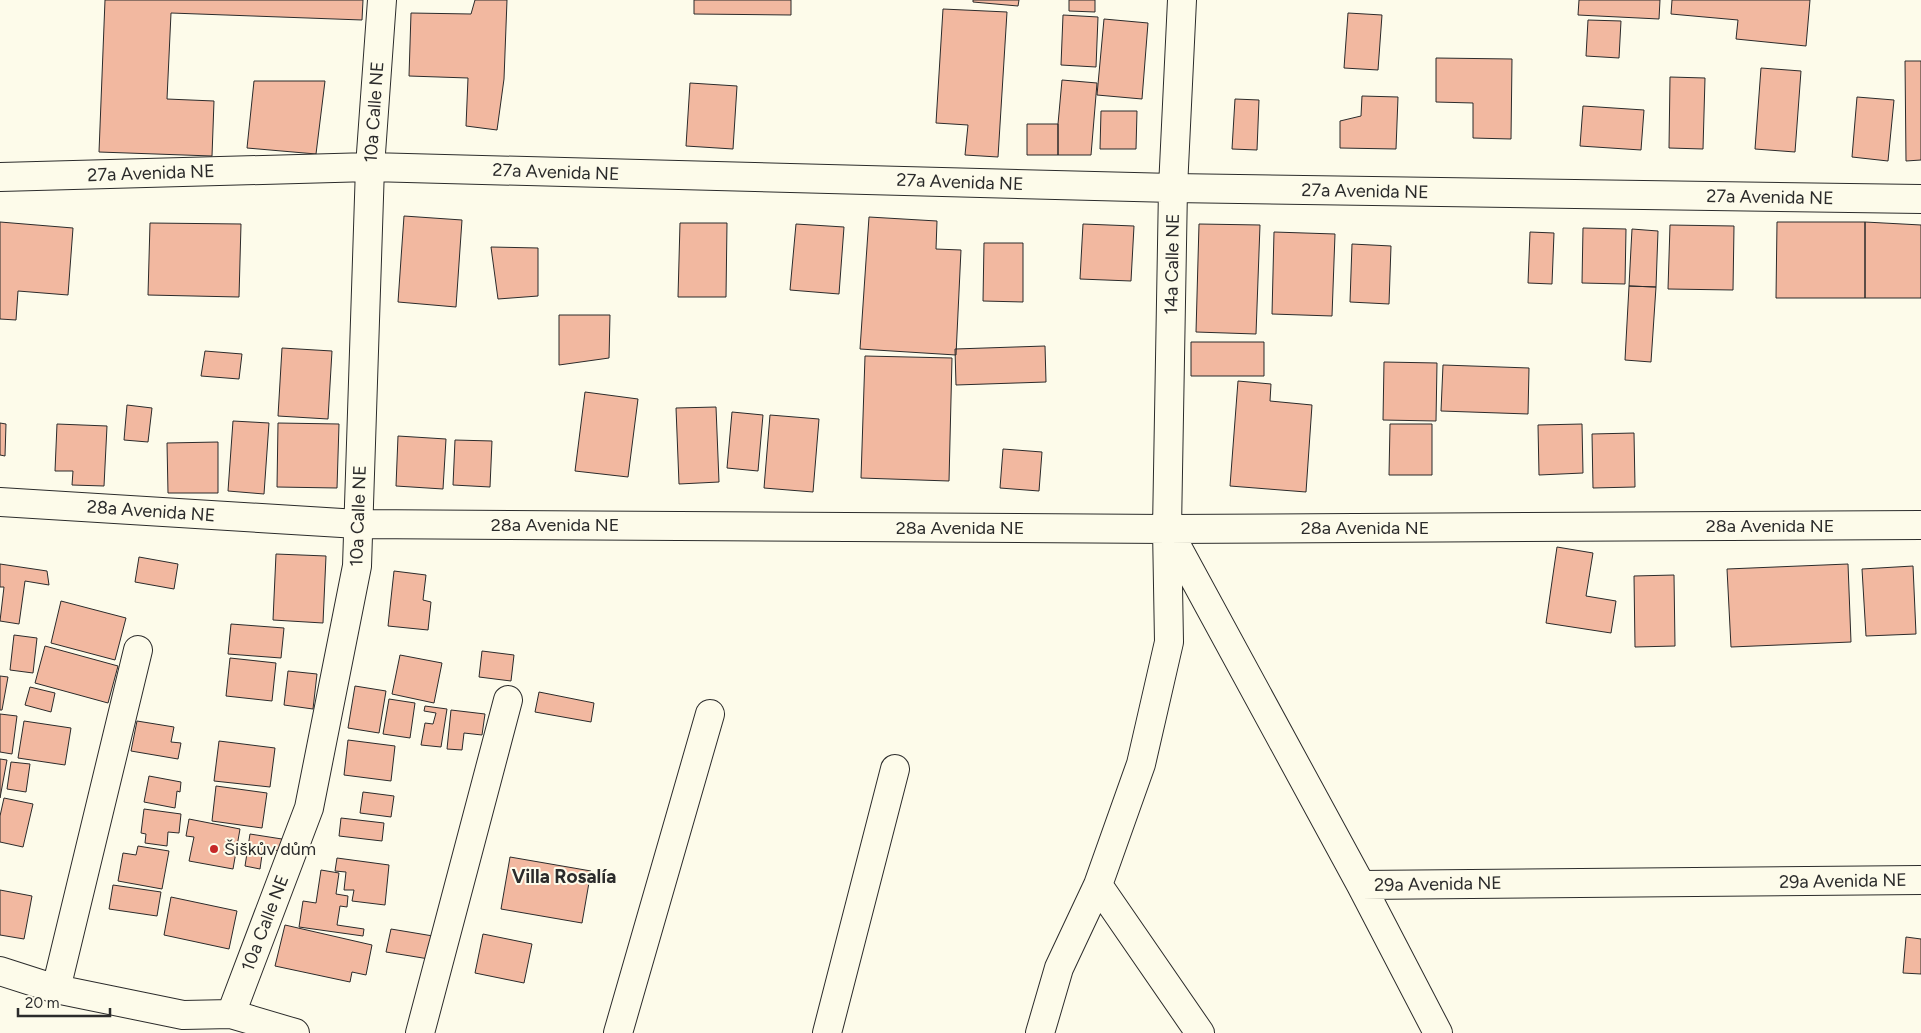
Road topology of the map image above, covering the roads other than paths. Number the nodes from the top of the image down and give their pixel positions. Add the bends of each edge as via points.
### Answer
1 (382, 0) edge
2 (1182, 0) edge
3 (370, 167) junction
4 (0, 176) edge
5 (1173, 188) junction
6 (1921, 199) edge
7 (0, 502) edge
8 (358, 524) junction
9 (1921, 526) edge
10 (1167, 529) junction
11 (138, 650) dead end
12 (508, 700) dead end
13 (710, 714) dead end
14 (895, 769) dead end
15 (1921, 880) edge
16 (1098, 885) junction
17 (1361, 885) junction
18 (0, 971) edge
19 (56, 989) junction
20 (231, 1014) junction
21 (296, 1033) edge
22 (420, 1033) edge
23 (618, 1033) edge
24 (827, 1033) edge
25 (1040, 1033) edge
26 (1200, 1033) edge
27 (1438, 1033) edge

1 - 3 street, 10a Calle NE
2 - 5 street, 14a Calle NE
3 - 4 street, 27a Avenida NE
3 - 5 street, 27a Avenida NE
3 - 8 street, 10a Calle NE
5 - 6 street, 27a Avenida NE
5 - 10 street, 14a Calle NE
7 - 8 street, 28a Avenida NE
8 - 10 street, 28a Avenida NE
8 - 20 street, 10a Calle NE via 358,566 309,808
9 - 10 street, 28a Avenida NE
10 - 16 street, 14a Calle NE via 1169,642 1141,764
10 - 17 street, 29a Avenida NE
11 - 19 street
12 - 22 street
13 - 23 street
14 - 24 street
15 - 17 street, 29a Avenida NE
16 - 25 street, 14a Calle NE via 1059,968
16 - 26 street
17 - 27 street
18 - 19 street
19 - 20 street via 183,1015
20 - 21 street

